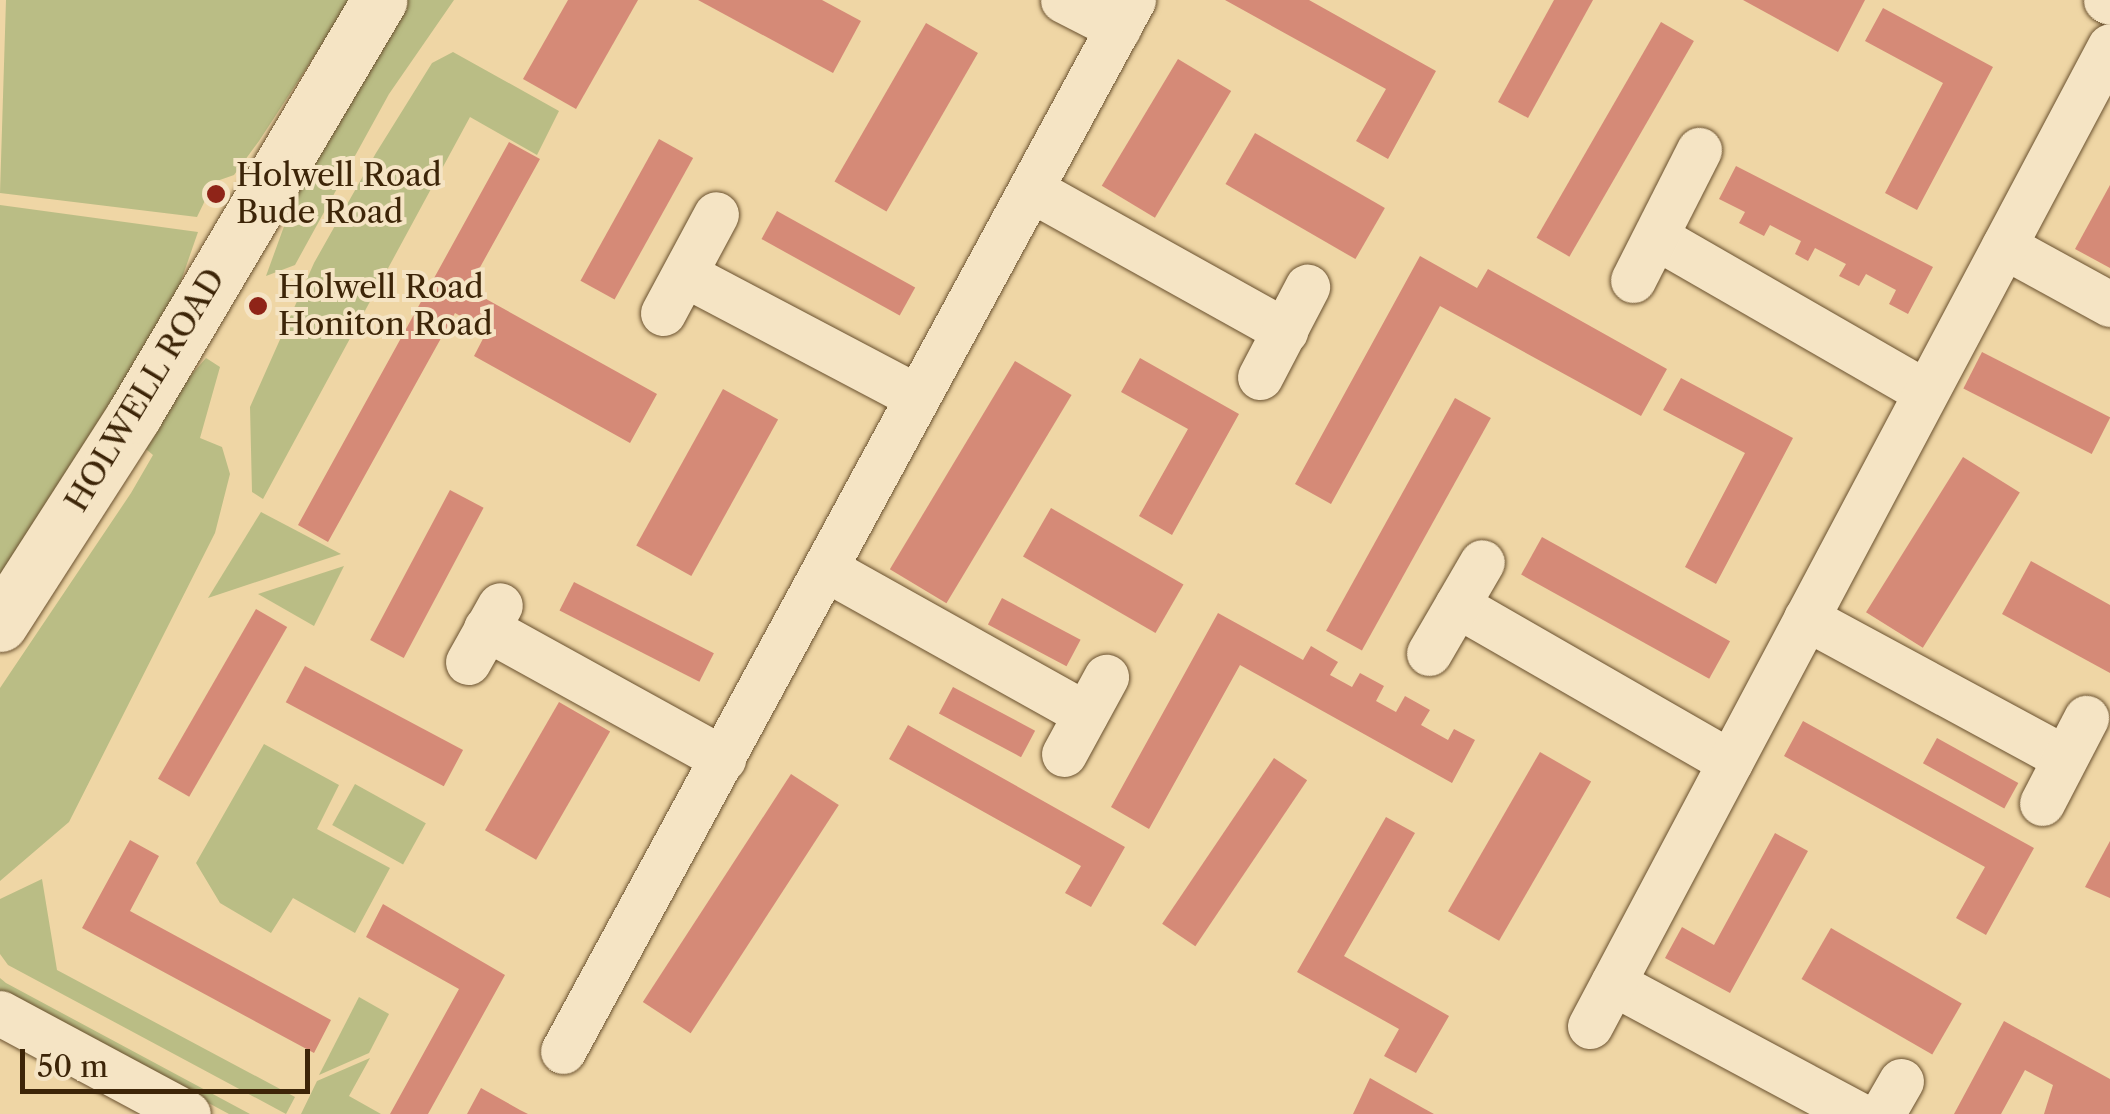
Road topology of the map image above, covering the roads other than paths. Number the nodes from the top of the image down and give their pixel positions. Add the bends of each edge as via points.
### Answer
1 (378, 0) edge
2 (1063, 0) edge
3 (1126, 14) edge
4 (2110, 46) edge
5 (1699, 150) dead end
6 (1032, 190) junction
7 (716, 214) dead end
8 (1656, 237) junction
9 (2004, 246) junction
10 (686, 274) junction
11 (1633, 280) dead end
12 (1306, 287) dead end
13 (2110, 304) edge
14 (663, 313) dead end
15 (1285, 332) junction
16 (1260, 378) dead end
17 (1926, 392) junction
18 (917, 397) junction
19 (1482, 562) dead end
20 (828, 570) junction
21 (1457, 605) junction
22 (1806, 618) junction
23 (0, 624) edge
24 (485, 632) dead end
25 (1429, 654) dead end
26 (2086, 718) dead end
27 (1064, 754) dead end
28 (2066, 758) junction
29 (724, 759) junction
30 (1730, 762) junction
31 (2042, 804) dead end
32 (1613, 983) junction
33 (0, 1014) edge
34 (1590, 1026) dead end
35 (563, 1051) dead end
36 (188, 1114) edge
37 (1857, 1114) edge

1 - 23 street, HOLWELL ROAD via 134,415
2 - 3 street
3 - 6 street
4 - 9 street
5 - 8 street
6 - 15 street
6 - 18 street
7 - 10 street
8 - 11 street
8 - 17 street
9 - 13 street
9 - 17 street
10 - 14 street
10 - 18 street
12 - 15 street
15 - 16 street
17 - 22 street
18 - 20 street
19 - 21 street
20 - 27 street via 1096,696
20 - 29 street
21 - 25 street
21 - 30 street
22 - 28 street
22 - 30 street
24 - 29 street
26 - 28 street
28 - 31 street
29 - 35 street
30 - 32 street
32 - 34 street
32 - 37 street
33 - 36 street

